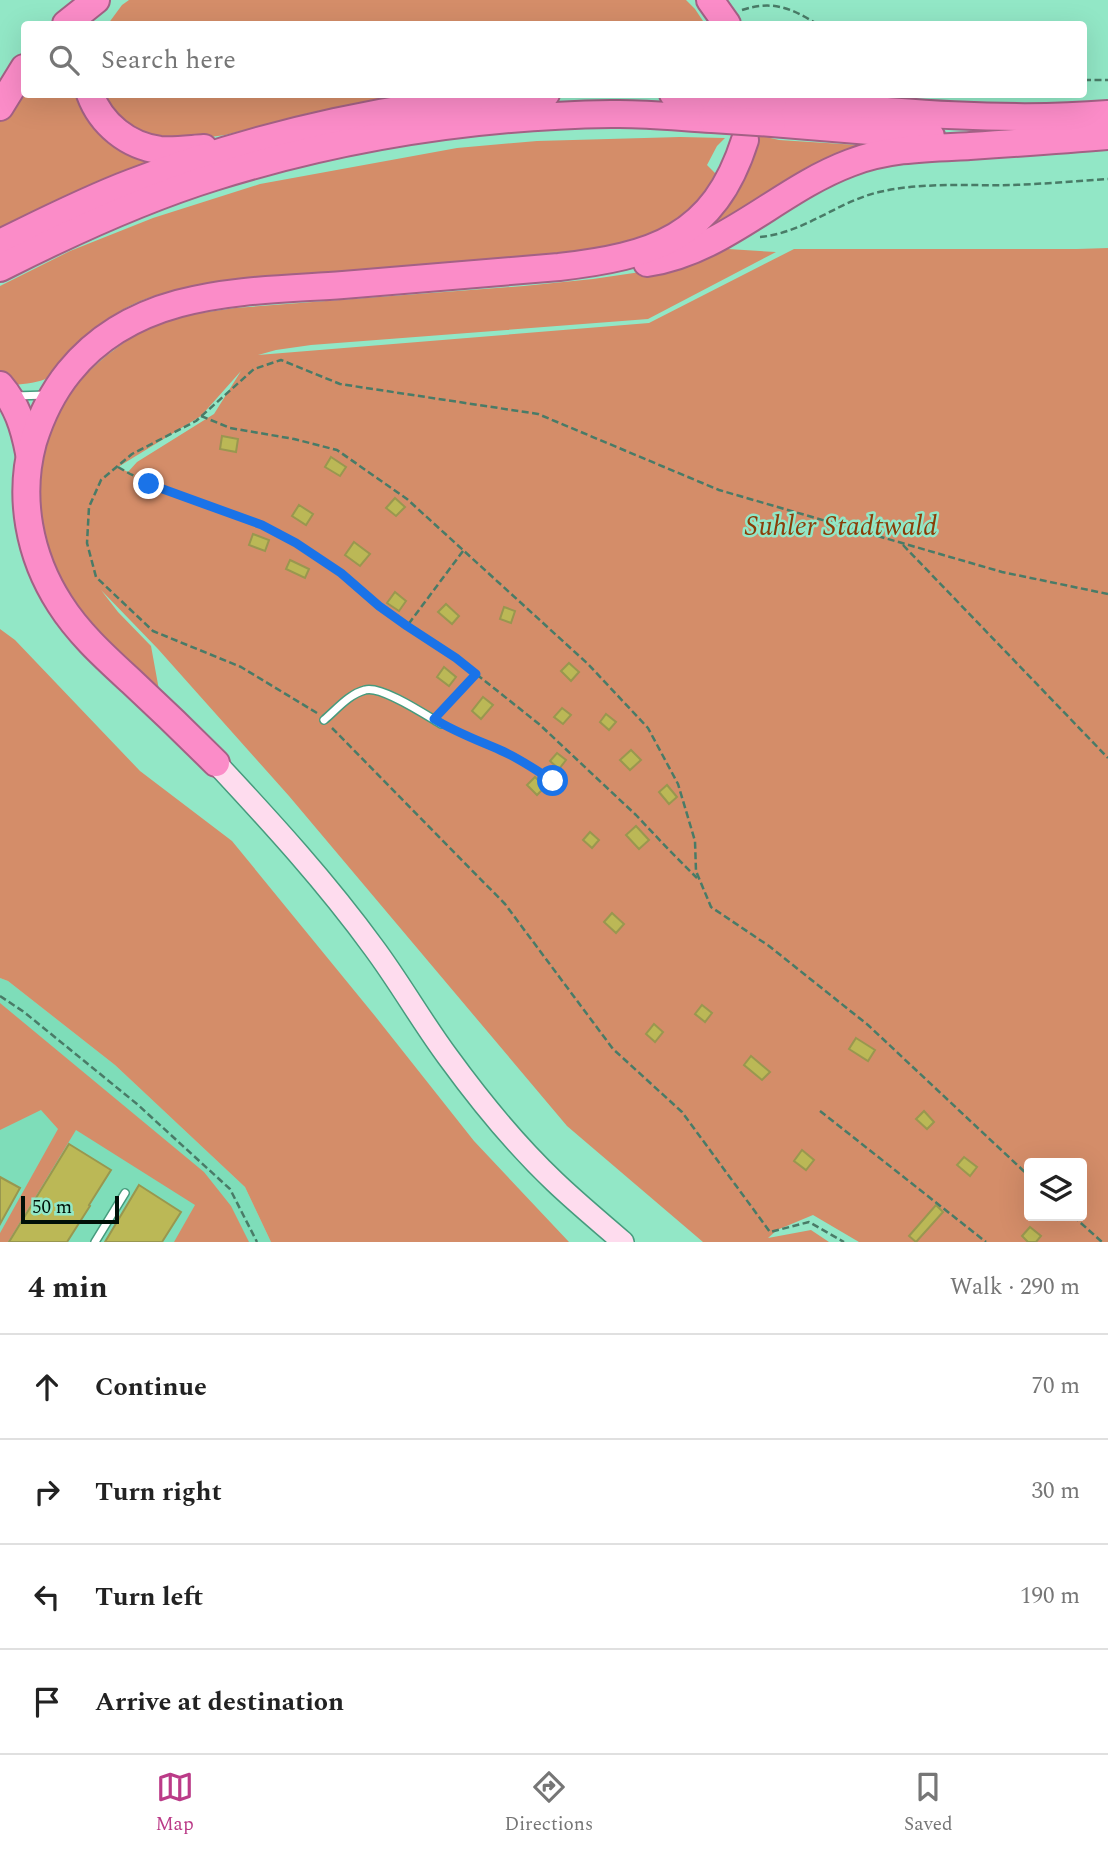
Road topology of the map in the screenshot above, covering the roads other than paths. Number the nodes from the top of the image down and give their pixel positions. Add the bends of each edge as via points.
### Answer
1 (96, 0) edge
2 (111, 0) edge
3 (70, 21) edge
4 (94, 21) edge
5 (21, 73) edge
6 (92, 98) edge
7 (503, 98) edge
8 (684, 98) edge
9 (0, 107) edge
10 (712, 108) junction
11 (773, 112) junction
12 (1108, 114) edge
13 (1108, 136) edge
14 (745, 140) dead end
15 (1071, 140) junction
16 (251, 143) junction
17 (0, 243) edge
18 (559, 267) junction
19 (0, 268) edge
20 (5, 390) edge
21 (53, 395) junction
22 (30, 455) junction
23 (324, 720) road end
24 (438, 722) road end
25 (216, 763) joint
26 (125, 1193) dead end
27 (95, 1242) edge
28 (623, 1242) edge

1 - 3 highway
2 - 4 highway
5 - 9 highway
6 - 16 highway via 110,126 142,146 172,150
7 - 16 highway via 389,112
8 - 10 highway
10 - 11 highway, bridge
10 - 19 highway via 463,123 313,150 154,198
11 - 12 highway
11 - 15 highway via 974,139
13 - 15 highway
14 - 18 highway via 723,191 683,231 638,254
15 - 18 highway via 923,148 866,157 811,181 688,253 642,264
16 - 17 highway via 130,183
18 - 21 highway via 253,292 178,303 139,316 103,338 74,365
20 - 21 lane
20 - 22 highway via 21,420
21 - 22 highway
22 - 25 highway via 29,526 37,558 55,596 94,646
23 - 24 lane via 366,689 385,692
25 - 28 main road via 332,893 493,1114 553,1181
26 - 27 lane

